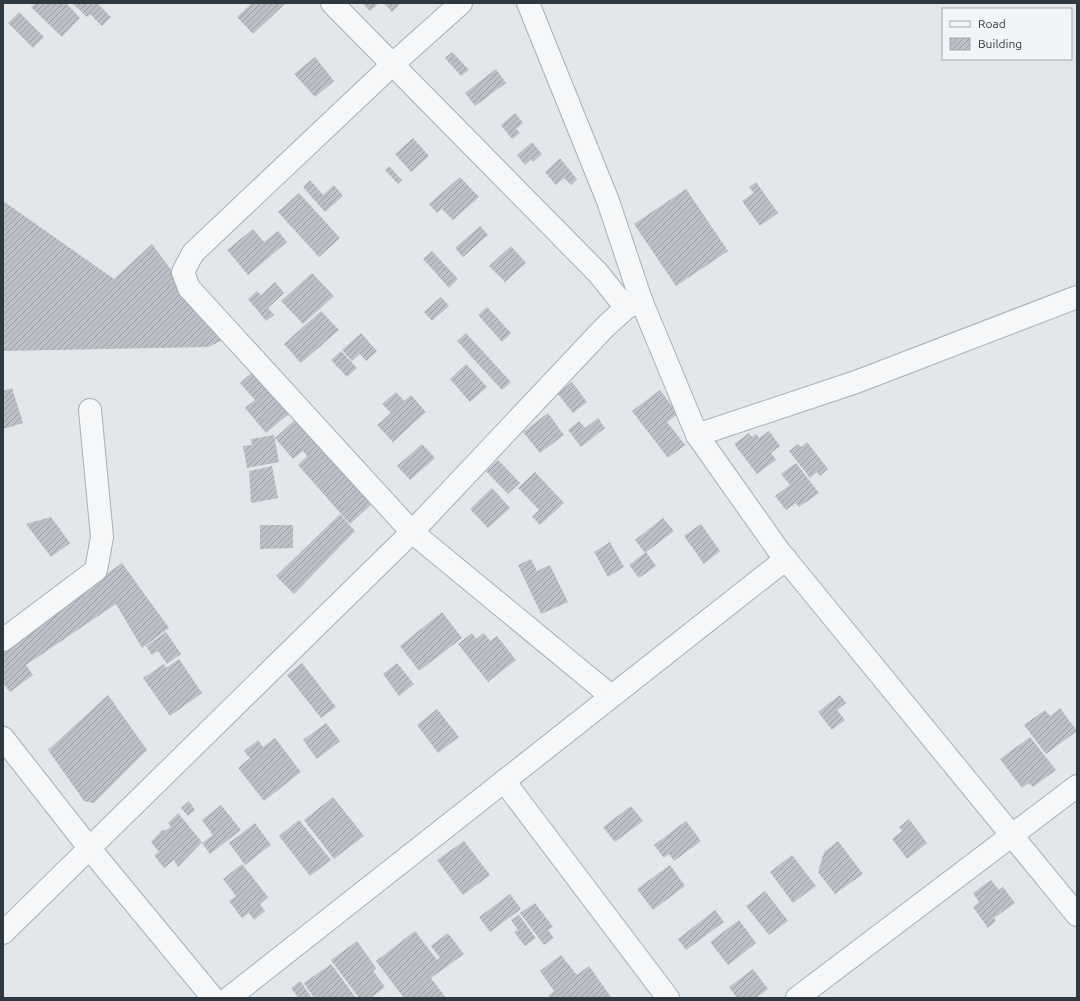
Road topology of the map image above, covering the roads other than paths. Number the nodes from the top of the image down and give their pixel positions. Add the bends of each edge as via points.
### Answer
1 (332, 3) edge
2 (461, 3) edge
3 (528, 3) edge
4 (393, 64) junction
5 (1077, 297) edge
6 (634, 304) junction
7 (90, 410) dead end
8 (697, 434) junction
9 (412, 532) junction
10 (786, 559) junction
11 (3, 640) edge
12 (611, 696) junction
13 (3, 738) edge
14 (504, 781) junction
15 (1077, 786) edge
16 (1012, 835) junction
17 (90, 849) junction
18 (1077, 915) edge
19 (3, 933) edge
20 (212, 998) edge
21 (229, 998) edge
22 (668, 998) edge
23 (798, 998) edge

1 - 4 street
2 - 4 street
3 - 6 street via 608,201
4 - 6 street via 598,273
4 - 9 street via 193,253 183,272 189,288
5 - 8 street via 856,382
6 - 8 street
6 - 9 street via 605,327
7 - 11 street via 102,537 96,570
8 - 10 street
9 - 12 street
9 - 17 street
10 - 12 street
10 - 16 street
12 - 14 street
13 - 17 street
14 - 21 street
14 - 22 street
15 - 16 street
16 - 18 street
16 - 23 street
17 - 19 street
17 - 20 street

